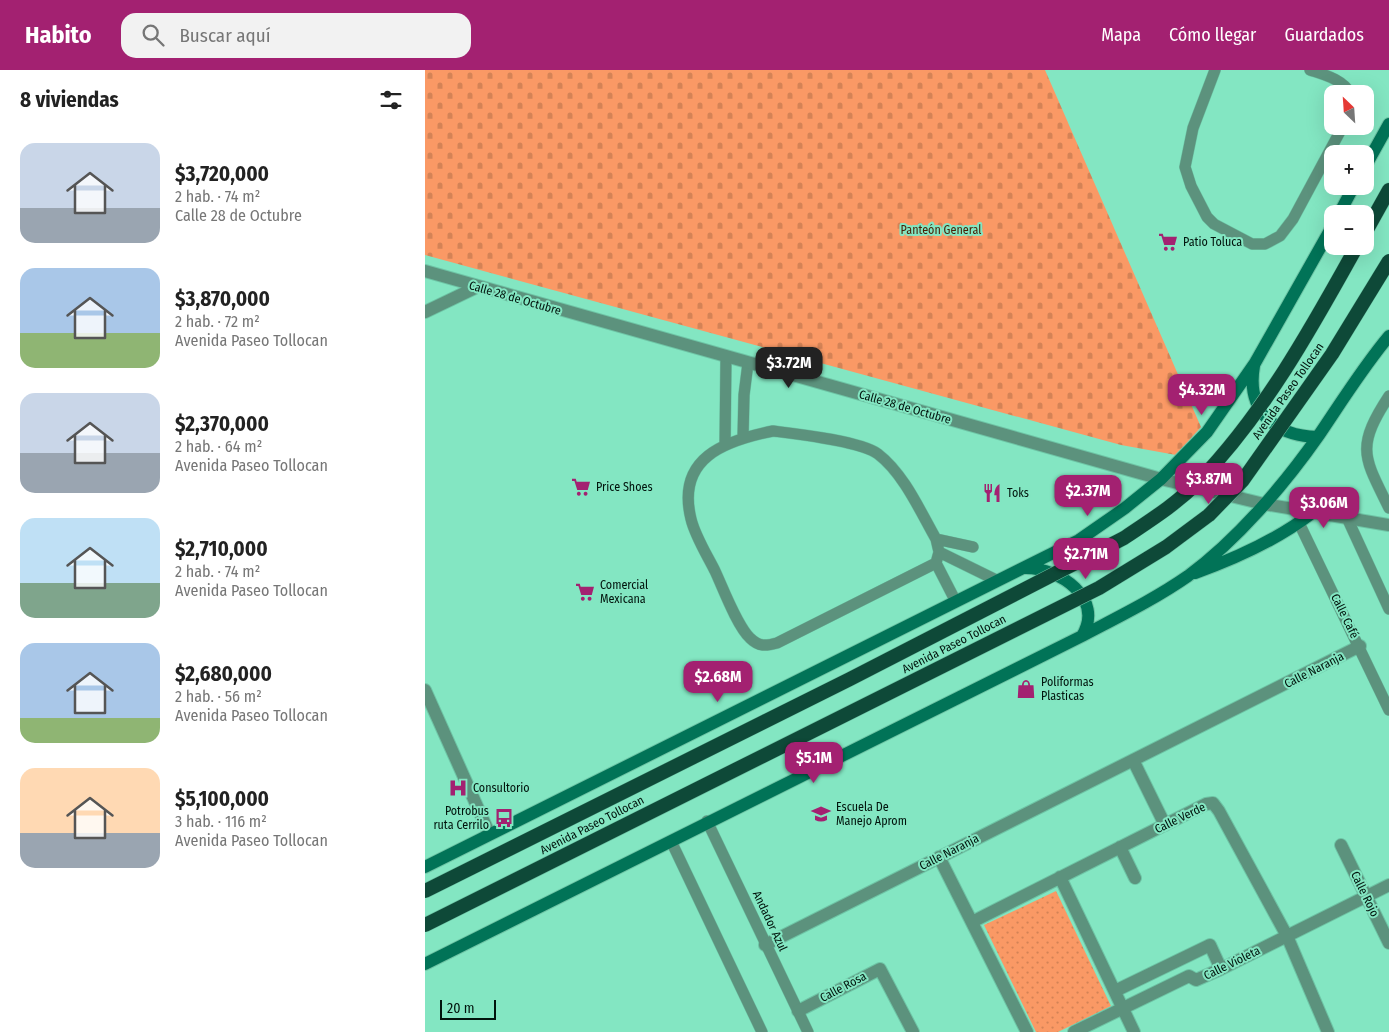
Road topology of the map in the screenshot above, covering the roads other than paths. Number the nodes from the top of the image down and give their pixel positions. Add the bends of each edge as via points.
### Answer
1 (1215, 70) edge
2 (1310, 70) edge
3 (1344, 85) edge
4 (1389, 124) edge
5 (1338, 135) edge
6 (1374, 151) edge
7 (1389, 190) edge
8 (1374, 217) edge
9 (1324, 241) edge
10 (1352, 255) edge
11 (1389, 261) edge
12 (425, 271) edge
13 (477, 287) junction
14 (425, 312) edge
15 (1389, 336) edge
16 (726, 356) junction
17 (748, 363) junction
18 (1255, 363) junction
19 (1388, 400) edge
20 (743, 437) junction
21 (1317, 437) junction
22 (725, 445) junction
23 (1161, 480) junction
24 (1264, 504) junction
25 (1389, 508) edge
26 (1312, 513) junction
27 (1348, 520) junction
28 (1299, 523) junction
29 (1389, 525) edge
30 (936, 539) junction
31 (973, 547) dead end
32 (937, 558) junction
33 (1025, 568) junction
34 (1188, 576) junction
35 (996, 580) junction
36 (955, 600) junction
37 (1389, 609) edge
38 (1082, 636) junction
39 (1360, 646) junction
40 (425, 690) edge
41 (1389, 710) edge
42 (1133, 760) junction
43 (707, 821) junction
44 (1165, 825) junction
45 (489, 833) junction
46 (671, 840) junction
47 (1341, 845) dead end
48 (1120, 847) junction
49 (939, 857) junction
50 (425, 867) edge
51 (1060, 877) junction
52 (1135, 878) dead end
53 (1389, 885) edge
54 (425, 891) edge
55 (1366, 896) junction
56 (972, 922) junction
57 (425, 925) edge
58 (1287, 936) junction
59 (1389, 942) edge
60 (765, 945) junction
61 (425, 964) edge
62 (1221, 969) junction
63 (1115, 991) junction
64 (1123, 1009) junction
65 (797, 1011) junction
66 (762, 1032) edge
67 (808, 1032) edge
68 (913, 1032) edge
69 (1027, 1032) edge
70 (1074, 1032) edge
71 (1134, 1032) edge
72 (1328, 1032) edge

1 - 5 lane via 1193,128 1185,167 1191,186 1214,224 1252,244 1265,244 1280,236 1293,219
2 - 3 lane
4 - 6 main road
7 - 8 highway
9 - 18 main road
10 - 54 highway, Avenida Paseo Tollocan, bridge via 1274,386 1197,483 1163,512 1124,538
11 - 57 highway, Avenida Paseo Tollocan, bridge via 1332,354 1243,480 1209,515 1166,547 1099,588
12 - 13 street, Calle 28 de Octubre
13 - 14 street
13 - 16 street, Calle 28 de Octubre
15 - 21 main road via 1373,354
16 - 17 street, Calle 28 de Octubre
16 - 22 lane
17 - 20 lane
17 - 23 street, Calle 28 de Octubre
18 - 21 main road via 1252,376 1256,400 1270,421 1289,434
18 - 23 main road via 1207,432
19 - 25 lane via 1367,440 1365,453
20 - 22 lane
20 - 30 lane via 773,432 791,434 843,442 876,453 895,471
21 - 24 main road
22 - 32 lane via 702,460 694,470 687,494 691,520 731,606 748,637 758,645 777,642
23 - 24 street, Calle 28 de Octubre
23 - 33 main road via 1079,540
24 - 26 street, Calle 28 de Octubre
24 - 34 main road
26 - 27 street, Calle 28 de Octubre
26 - 28 main road
27 - 29 street, Calle 28 de Octubre
27 - 37 lane
28 - 34 main road via 1230,561
28 - 39 lane, Calle Café
30 - 31 lane
30 - 32 lane
32 - 35 lane
32 - 36 lane
33 - 35 main road
33 - 38 main road via 1062,576 1076,590 1087,609 1087,623
34 - 38 main road
35 - 36 main road
36 - 45 main road
38 - 43 main road
39 - 41 lane, Calle Café
39 - 42 street, Calle Naranja
40 - 45 street
42 - 44 street
42 - 49 street, Calle Naranja
43 - 46 main road
43 - 60 lane, Andador Azul
44 - 48 street, Calle Verde
44 - 58 street, Calle Verde via 1213,803
45 - 50 main road
46 - 61 main road
46 - 66 lane
47 - 55 street, Calle Rojo
48 - 51 street, Calle Verde
48 - 52 street
49 - 56 street
49 - 60 street, Calle Naranja
51 - 56 street, Calle Verde
51 - 63 street
53 - 55 street
55 - 58 street
55 - 59 street, Calle Rojo
56 - 69 street
58 - 62 street, Calle Violeta
58 - 72 street, Calle Verde
60 - 65 lane, Andador Azul
62 - 63 street via 1210,945
62 - 64 street, Calle Violeta via 1196,980 1189,976
63 - 64 street
64 - 70 street, Calle Violeta
64 - 71 street
65 - 67 lane, Andador Azul
65 - 68 street, Calle Rosa via 880,969

